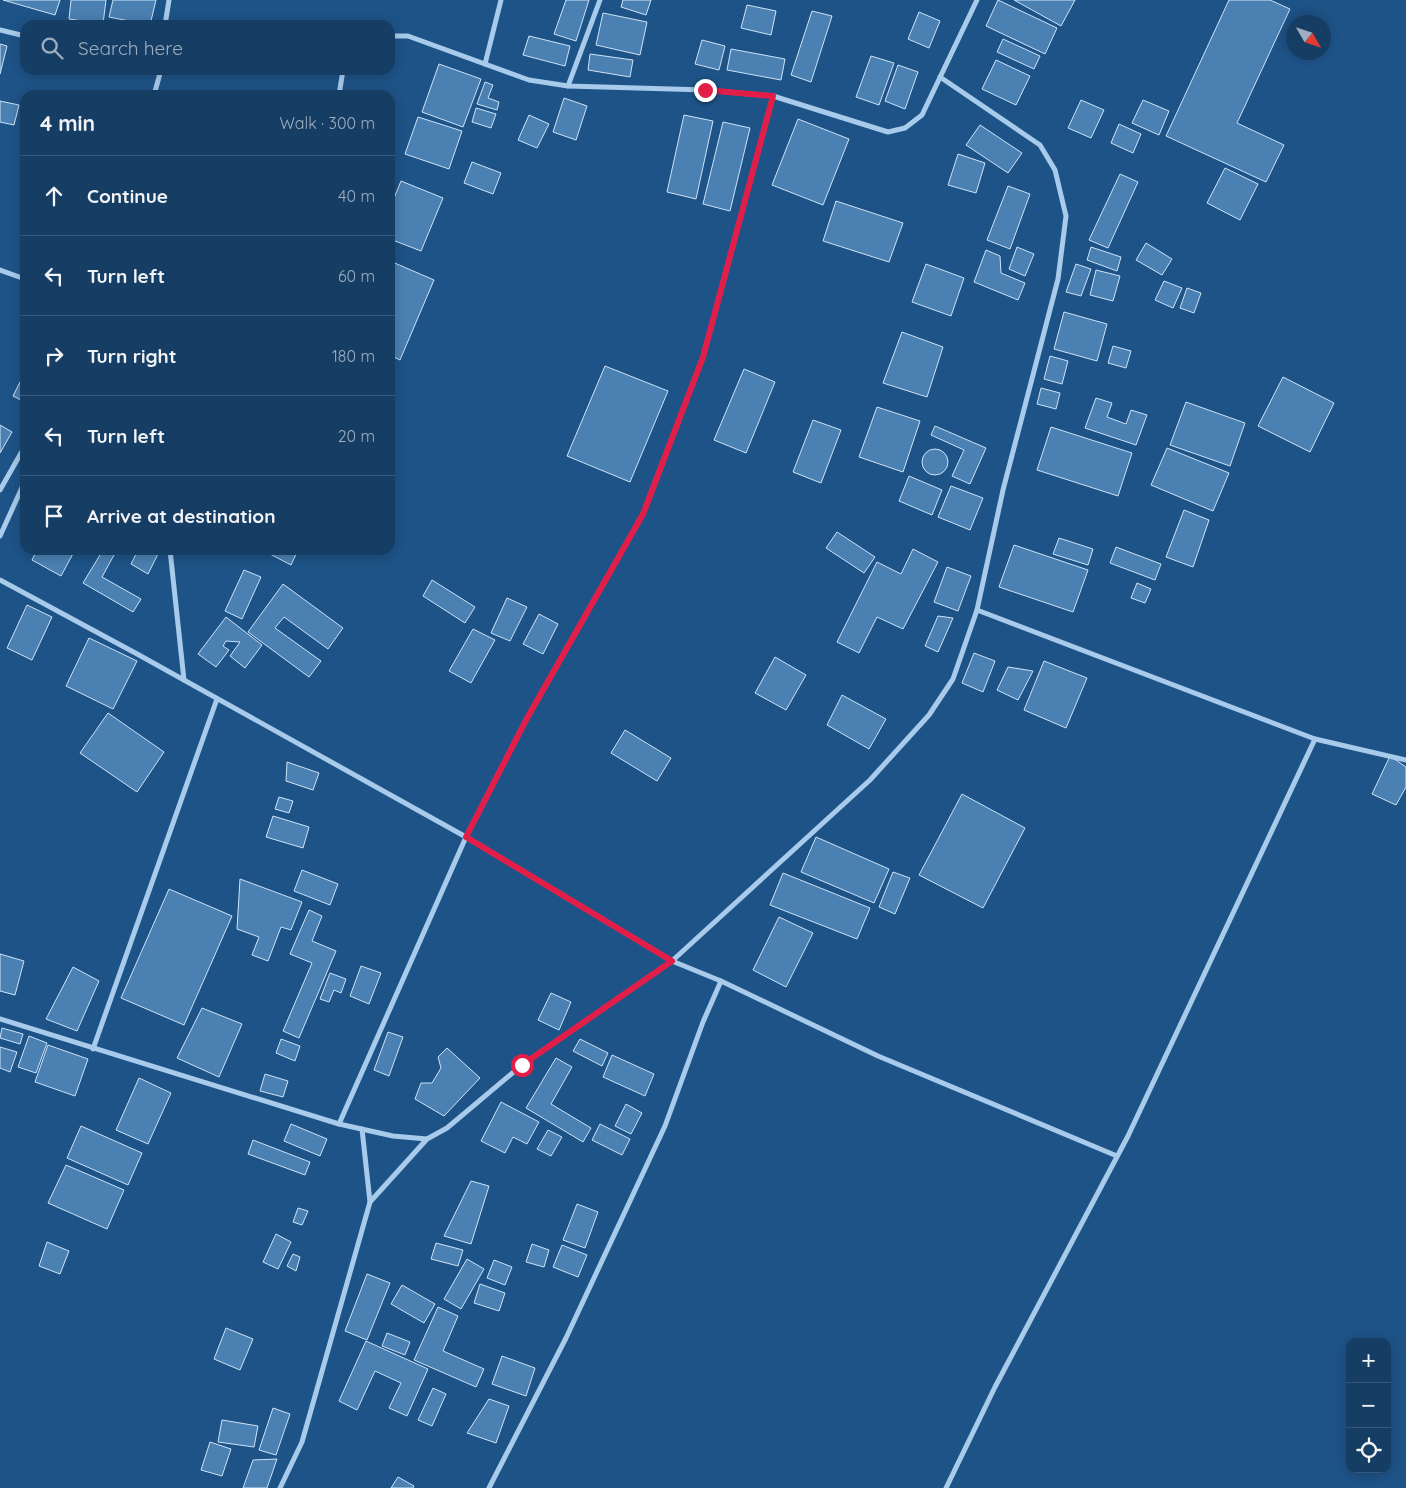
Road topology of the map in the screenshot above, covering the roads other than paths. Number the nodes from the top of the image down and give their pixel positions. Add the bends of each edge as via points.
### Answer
1 (169, 0) edge
2 (501, 0) edge
3 (600, 0) edge
4 (977, 0) edge
5 (166, 20) edge
6 (0, 30) edge
7 (20, 35) edge
8 (395, 36) edge
9 (485, 64) junction
10 (160, 75) edge
11 (342, 75) edge
12 (940, 77) junction
13 (568, 86) junction
14 (156, 90) edge
15 (340, 90) edge
16 (773, 96) junction
17 (0, 270) edge
18 (20, 278) edge
19 (20, 455) edge
20 (0, 490) edge
21 (20, 492) edge
22 (0, 536) edge
23 (171, 555) edge
24 (0, 580) edge
25 (977, 610) junction
26 (184, 680) junction
27 (217, 699) junction
28 (1315, 739) junction
29 (1406, 760) edge
30 (466, 837) junction
31 (672, 961) junction
32 (721, 980) junction
33 (0, 1019) edge
34 (93, 1048) junction
35 (338, 1124) junction
36 (362, 1129) junction
37 (427, 1139) junction
38 (1117, 1156) junction
39 (370, 1202) junction
40 (280, 1488) edge
41 (489, 1488) edge
42 (946, 1488) edge

1 - 5 street
2 - 9 street
3 - 13 street
4 - 12 street
6 - 7 street
8 - 9 street via 408,36
9 - 13 street via 529,80
10 - 14 street
11 - 15 street
12 - 16 street via 922,115 905,128 888,132
12 - 25 street via 1040,145 1055,170 1066,216 1058,279 1003,490
13 - 16 street via 705,90
16 - 30 street via 703,357 643,514 526,720
17 - 18 street
19 - 20 street
21 - 22 street
23 - 26 street
24 - 26 street
25 - 28 street
25 - 31 street via 953,679 930,715 870,780
26 - 27 street
27 - 30 street
27 - 34 street
28 - 29 street
28 - 38 street
30 - 31 street
30 - 35 street
31 - 32 street
31 - 37 street via 522,1065 447,1128
32 - 38 street via 878,1056
32 - 41 street via 665,1126 566,1338
33 - 34 street
34 - 35 street
35 - 36 street
36 - 37 street
36 - 39 street
37 - 39 street
38 - 42 street via 995,1387
39 - 40 street via 302,1442

